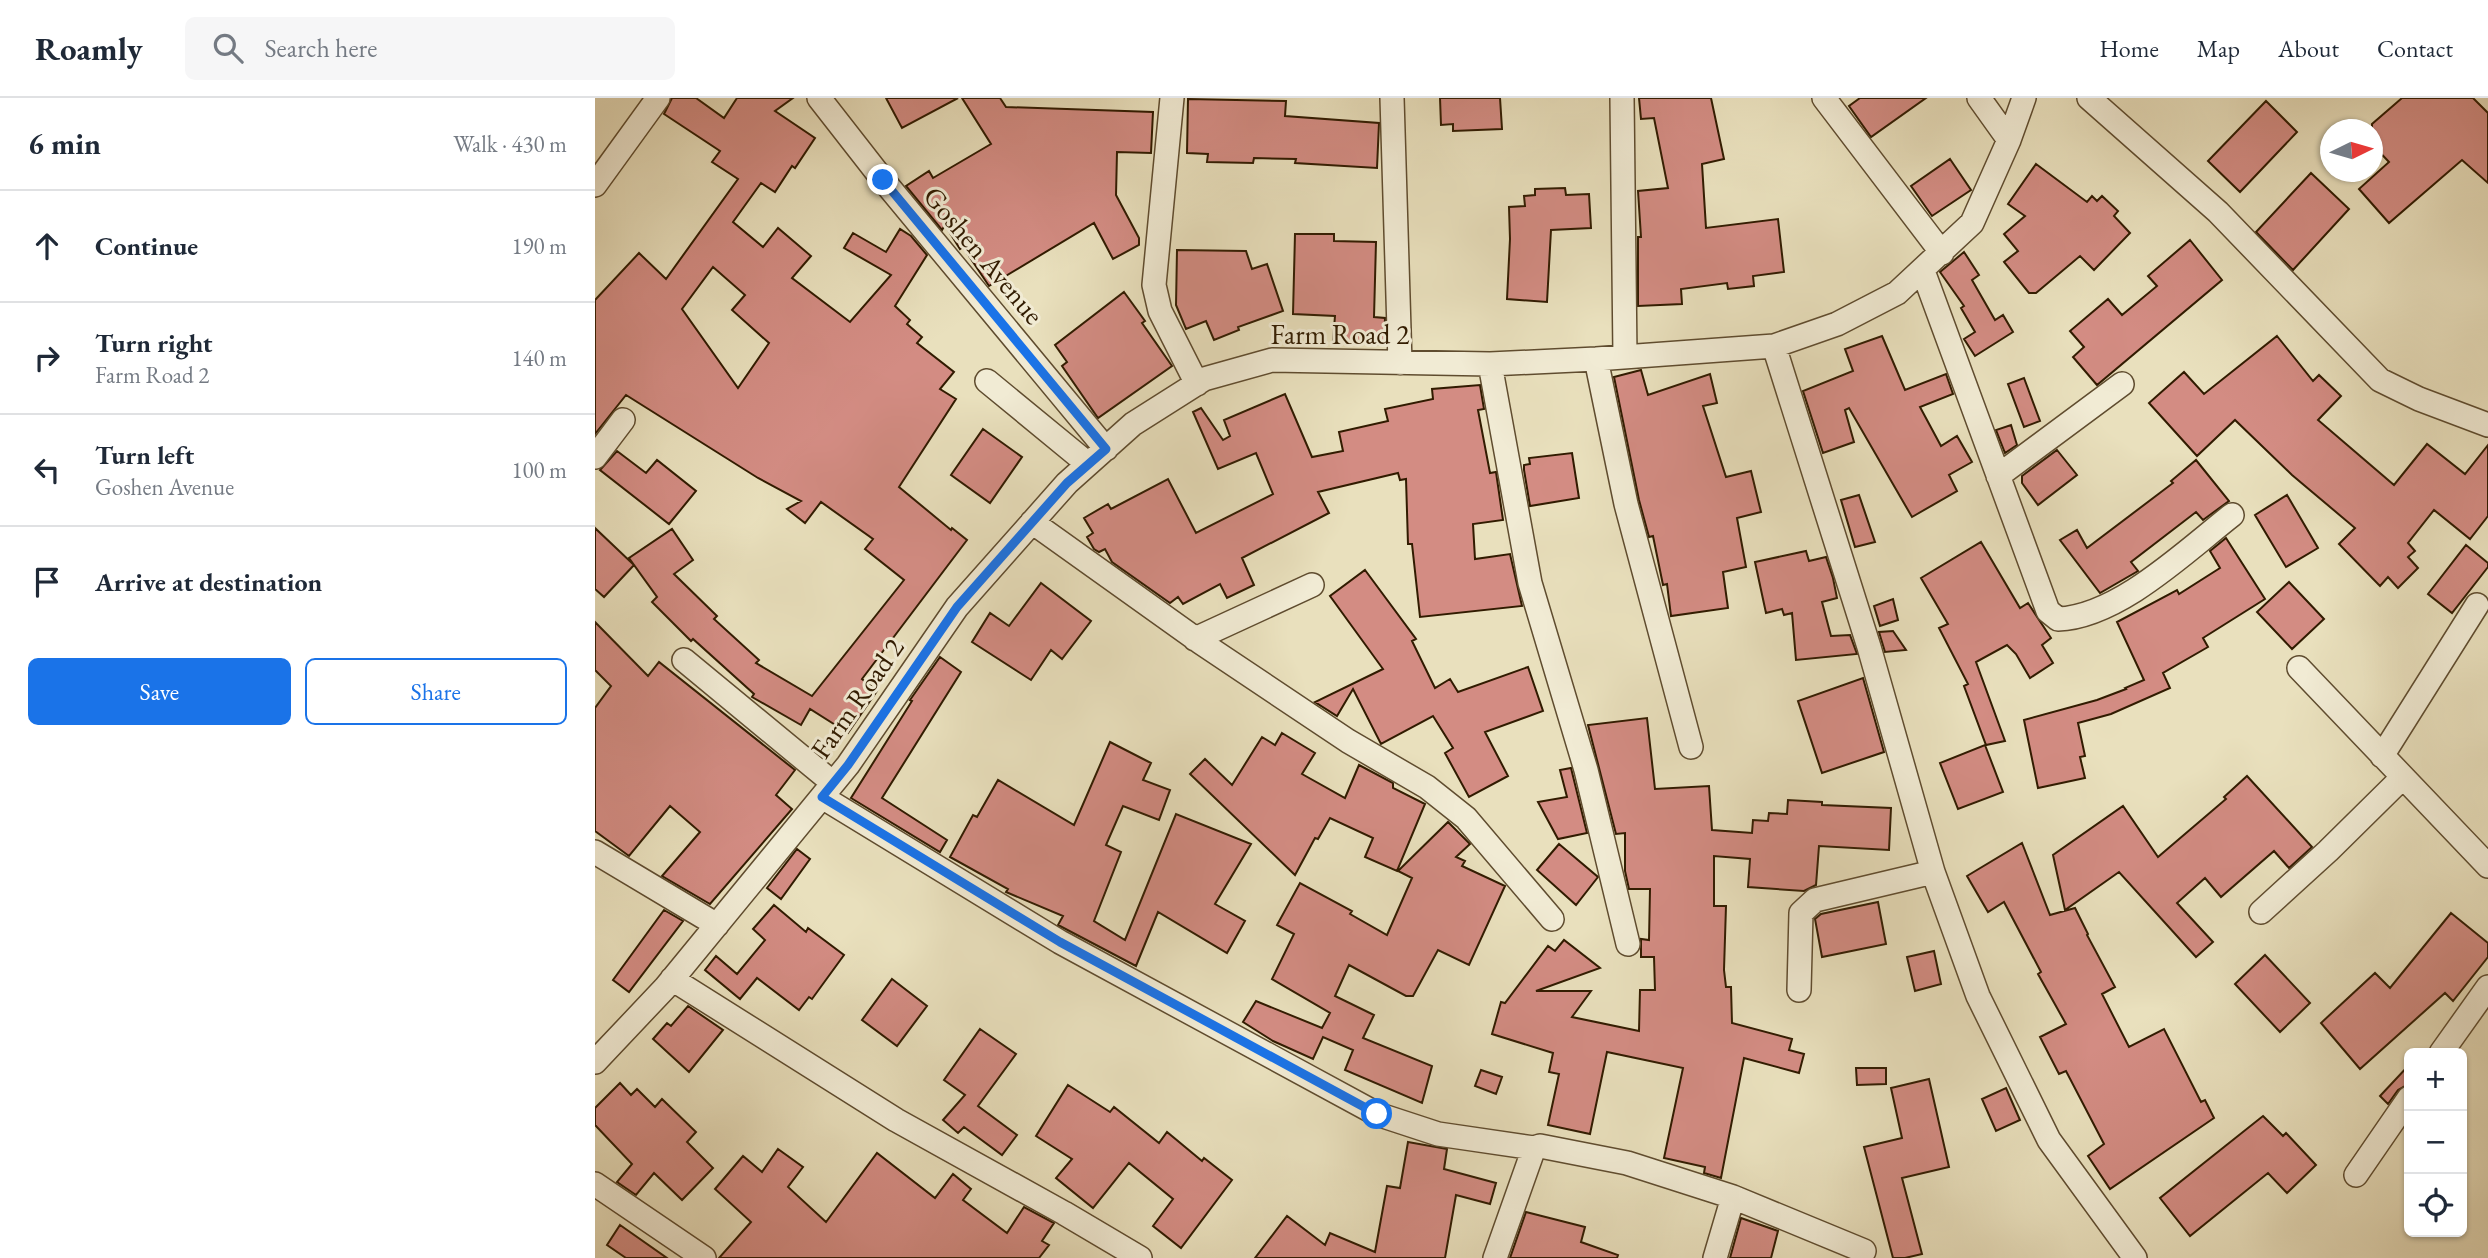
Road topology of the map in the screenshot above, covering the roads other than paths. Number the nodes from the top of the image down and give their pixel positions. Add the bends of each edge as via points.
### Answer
1 (658, 98) edge
2 (819, 98) edge
3 (1172, 98) edge
4 (1392, 98) edge
5 (1622, 98) edge
6 (1824, 98) edge
7 (1979, 98) edge
8 (2024, 98) edge
9 (2089, 98) edge
10 (2009, 139) junction
11 (595, 185) edge
12 (1942, 253) junction
13 (1923, 271) junction
14 (1774, 346) junction
15 (1625, 356) junction
16 (1596, 359) junction
17 (1400, 363) junction
18 (1490, 364) junction
19 (987, 381) dead end
20 (1197, 383) junction
21 (2122, 384) dead end
22 (623, 419) dead end
23 (2488, 425) edge
24 (1106, 449) junction
25 (595, 457) edge
26 (1088, 464) junction
27 (1998, 476) junction
28 (2232, 514) dead end
29 (1032, 522) junction
30 (1312, 585) dead end
31 (2477, 605) dead end
32 (1195, 639) junction
33 (684, 660) dead end
34 (2299, 668) dead end
35 (1691, 747) dead end
36 (2382, 756) junction
37 (2403, 777) junction
38 (827, 790) junction
39 (595, 852) edge
40 (2488, 866) edge
41 (1933, 872) junction
42 (2261, 912) dead end
43 (1552, 919) dead end
44 (717, 925) junction
45 (1628, 944) dead end
46 (672, 979) junction
47 (2488, 987) edge
48 (1799, 990) dead end
49 (2445, 1048) edge
50 (595, 1062) edge
51 (2404, 1105) edge
52 (1534, 1148) junction
53 (2356, 1175) dead end
54 (595, 1184) edge
55 (1733, 1197) junction
56 (1864, 1251) dead end
57 (695, 1256) edge
58 (1140, 1258) edge
59 (1495, 1258) edge
60 (1715, 1258) edge
61 (2135, 1258) edge

1 - 11 street
2 - 24 street, Goshen Avenue
3 - 20 street via 1154,285 1160,311
4 - 17 street
5 - 15 street
6 - 12 street
7 - 10 street
8 - 10 street, Farm Road 2
9 - 23 street via 2218,212 2380,380
10 - 12 street, Farm Road 2 via 1972,223
12 - 13 street, Farm Road 2
13 - 14 street, Farm Road 2 via 1897,293 1837,324
13 - 27 street
14 - 15 street, Farm Road 2
14 - 41 street via 1869,647
15 - 16 street, Farm Road 2
16 - 18 street, Farm Road 2
16 - 35 street via 1626,504
17 - 18 street, Farm Road 2
17 - 20 street, Farm Road 2 via 1272,360
18 - 45 street via 1530,583 1585,770
19 - 26 street
20 - 24 street, Farm Road 2 via 1133,424
21 - 27 street
22 - 25 street
24 - 26 street, Farm Road 2
26 - 29 street, Farm Road 2
27 - 28 street via 2048,611 2058,619 2078,619 2131,594
29 - 32 street
29 - 38 street, Farm Road 2 via 957,607
30 - 32 street
31 - 36 street
32 - 43 street via 1348,741 1427,787 1466,818
33 - 38 street
34 - 36 street
36 - 37 street
37 - 40 street
37 - 42 street
38 - 44 street, Farm Road 2
38 - 52 street via 1060,942 1377,1114 1438,1133
39 - 44 street
41 - 48 street via 1815,901 1801,913
41 - 61 street via 1977,996 2049,1140
44 - 46 street, Farm Road 2
46 - 50 street, Farm Road 2
46 - 58 street via 896,1120
47 - 49 street
51 - 53 street
52 - 55 street via 1627,1163
52 - 59 street
54 - 57 street
55 - 56 street
55 - 60 street

